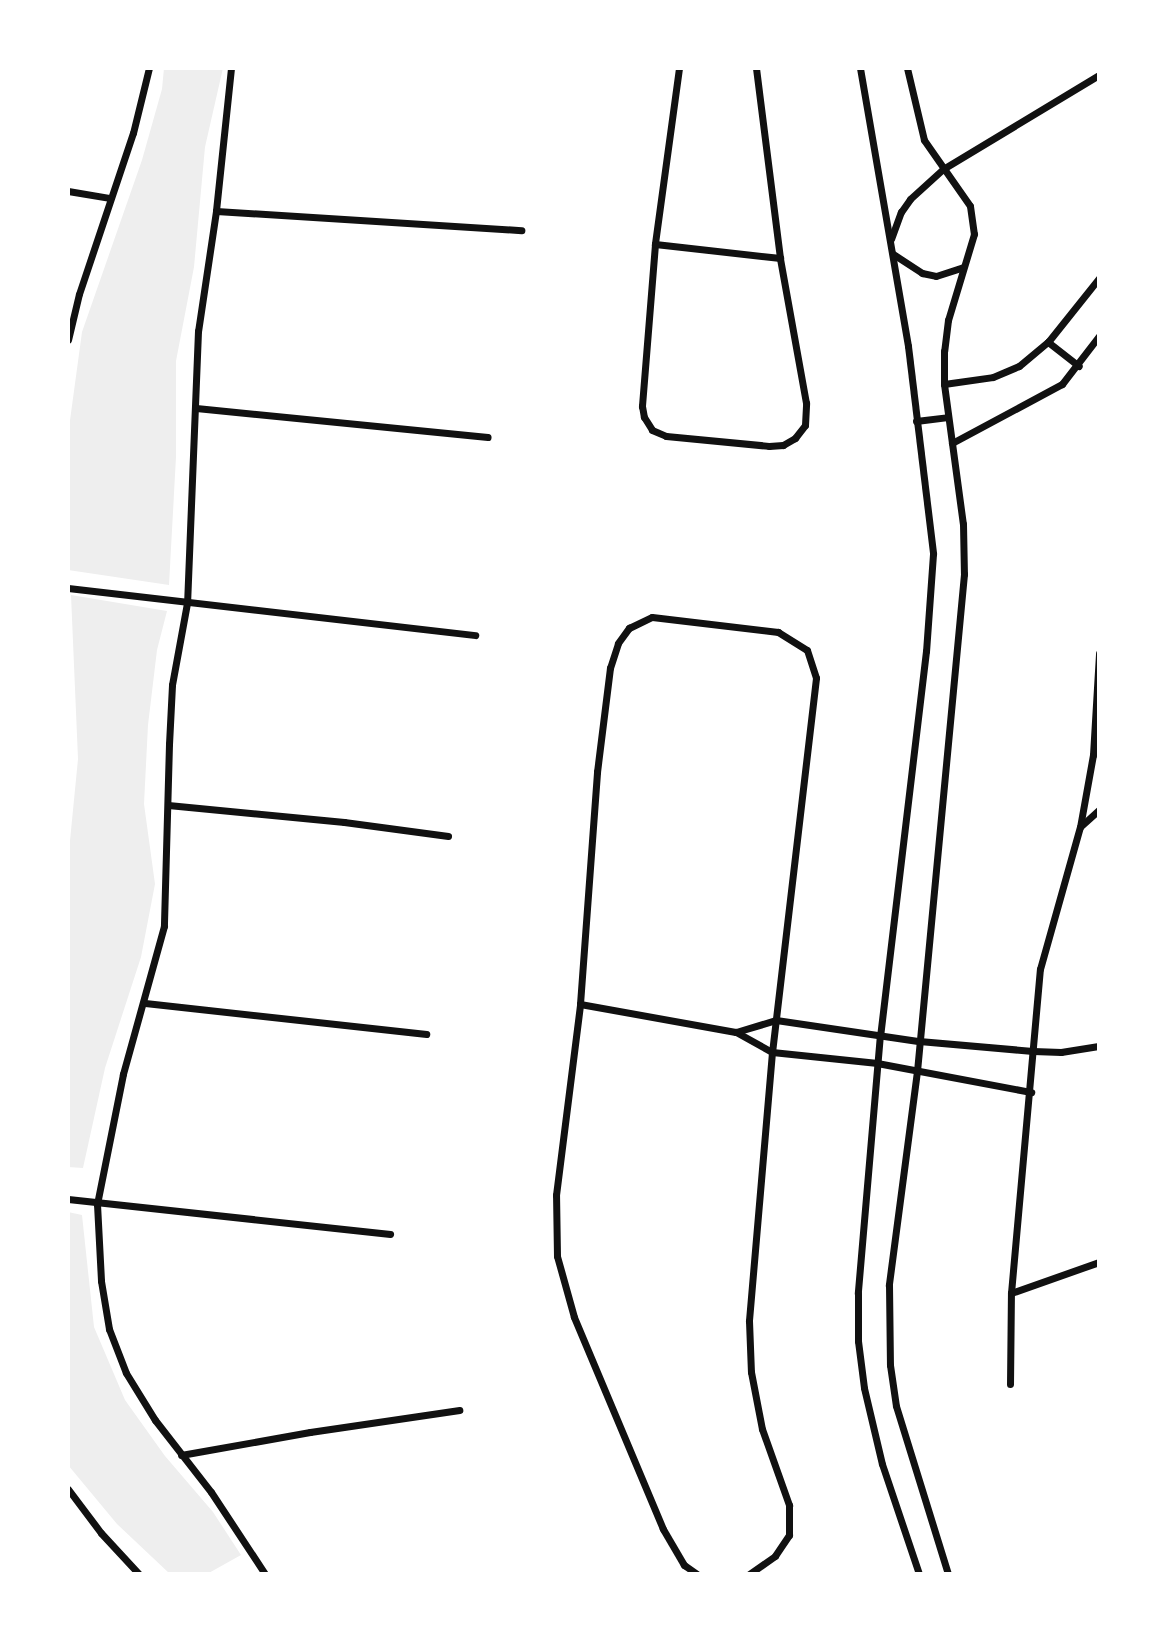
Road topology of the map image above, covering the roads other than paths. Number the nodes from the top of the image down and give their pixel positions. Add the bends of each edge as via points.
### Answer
1 (149, 68) edge
2 (231, 68) edge
3 (679, 68) edge
4 (756, 68) edge
5 (860, 68) edge
6 (906, 68) edge
7 (1099, 75) edge
8 (943, 169) junction
9 (68, 191) edge
10 (110, 198) junction
11 (216, 211) junction
12 (521, 230) dead end
13 (891, 239) junction
14 (655, 244) junction
15 (893, 254) junction
16 (780, 258) junction
17 (963, 267) junction
18 (1099, 278) edge
19 (1099, 336) edge
20 (68, 340) edge
21 (1048, 342) junction
22 (1079, 366) junction
23 (944, 384) junction
24 (196, 408) junction
25 (948, 417) junction
26 (916, 421) junction
27 (488, 437) dead end
28 (952, 443) junction
29 (68, 589) edge
30 (187, 603) junction
31 (475, 635) dead end
32 (1099, 653) edge
33 (168, 805) junction
34 (1099, 810) edge
35 (1080, 827) junction
36 (448, 836) dead end
37 (145, 1003) junction
38 (580, 1004) junction
39 (776, 1020) junction
40 (736, 1031) junction
41 (426, 1034) dead end
42 (880, 1034) junction
43 (919, 1041) junction
44 (1099, 1046) edge
45 (1033, 1051) junction
46 (772, 1052) junction
47 (877, 1063) junction
48 (917, 1071) junction
49 (1031, 1092) junction
50 (68, 1199) edge
51 (97, 1204) junction
52 (390, 1234) dead end
53 (1099, 1262) edge
54 (1011, 1293) junction
55 (1010, 1384) dead end
56 (459, 1410) dead end
57 (181, 1455) junction
58 (68, 1489) edge
59 (139, 1574) edge
60 (265, 1574) edge
61 (698, 1574) edge
62 (749, 1574) edge
63 (919, 1574) edge
64 (948, 1574) edge

1 - 10 street
2 - 11 street
3 - 14 street
4 - 16 street
5 - 13 street
6 - 8 street via 924,141
7 - 8 street
8 - 13 street via 910,199
8 - 17 street via 974,219
9 - 10 street
10 - 20 street
11 - 12 street
11 - 24 street via 198,331
13 - 15 street
14 - 16 street
14 - 16 street via 642,406 652,430 666,436 783,445 805,425 806,403
15 - 17 street via 922,273 936,276
15 - 26 street
17 - 23 street via 948,320
18 - 21 street
19 - 22 street
21 - 22 street
21 - 23 street via 1019,366 993,377
22 - 28 street via 1048,394
23 - 25 street
24 - 27 street
24 - 30 street
25 - 26 street
25 - 28 street
26 - 42 street via 933,554 932,599
28 - 43 street via 963,524 964,574
29 - 30 street
30 - 31 street
30 - 33 street via 172,685
32 - 35 street via 1093,755
33 - 36 street
33 - 37 street via 164,926
34 - 35 street
35 - 45 street via 1040,969
37 - 41 street
37 - 51 street via 123,1074
38 - 39 street via 597,772 610,668 618,643 629,628 652,617 778,632 807,650 814,664
38 - 40 street
38 - 61 street via 556,1195 557,1256 574,1317 663,1529 684,1564
39 - 40 street
39 - 42 street
39 - 46 street
40 - 46 street
42 - 43 street
42 - 47 street
43 - 45 street
43 - 48 street
44 - 45 street
45 - 49 street
46 - 47 street
46 - 62 street via 749,1321 751,1372 762,1429 789,1505 789,1535 775,1556
47 - 48 street
47 - 63 street via 858,1341 882,1464
48 - 49 street
48 - 64 street via 889,1286 890,1365 900,1419
49 - 54 street
50 - 51 street
51 - 52 street
51 - 57 street via 109,1329 126,1373
53 - 54 street
54 - 55 street
56 - 57 street
57 - 60 street
58 - 59 street

